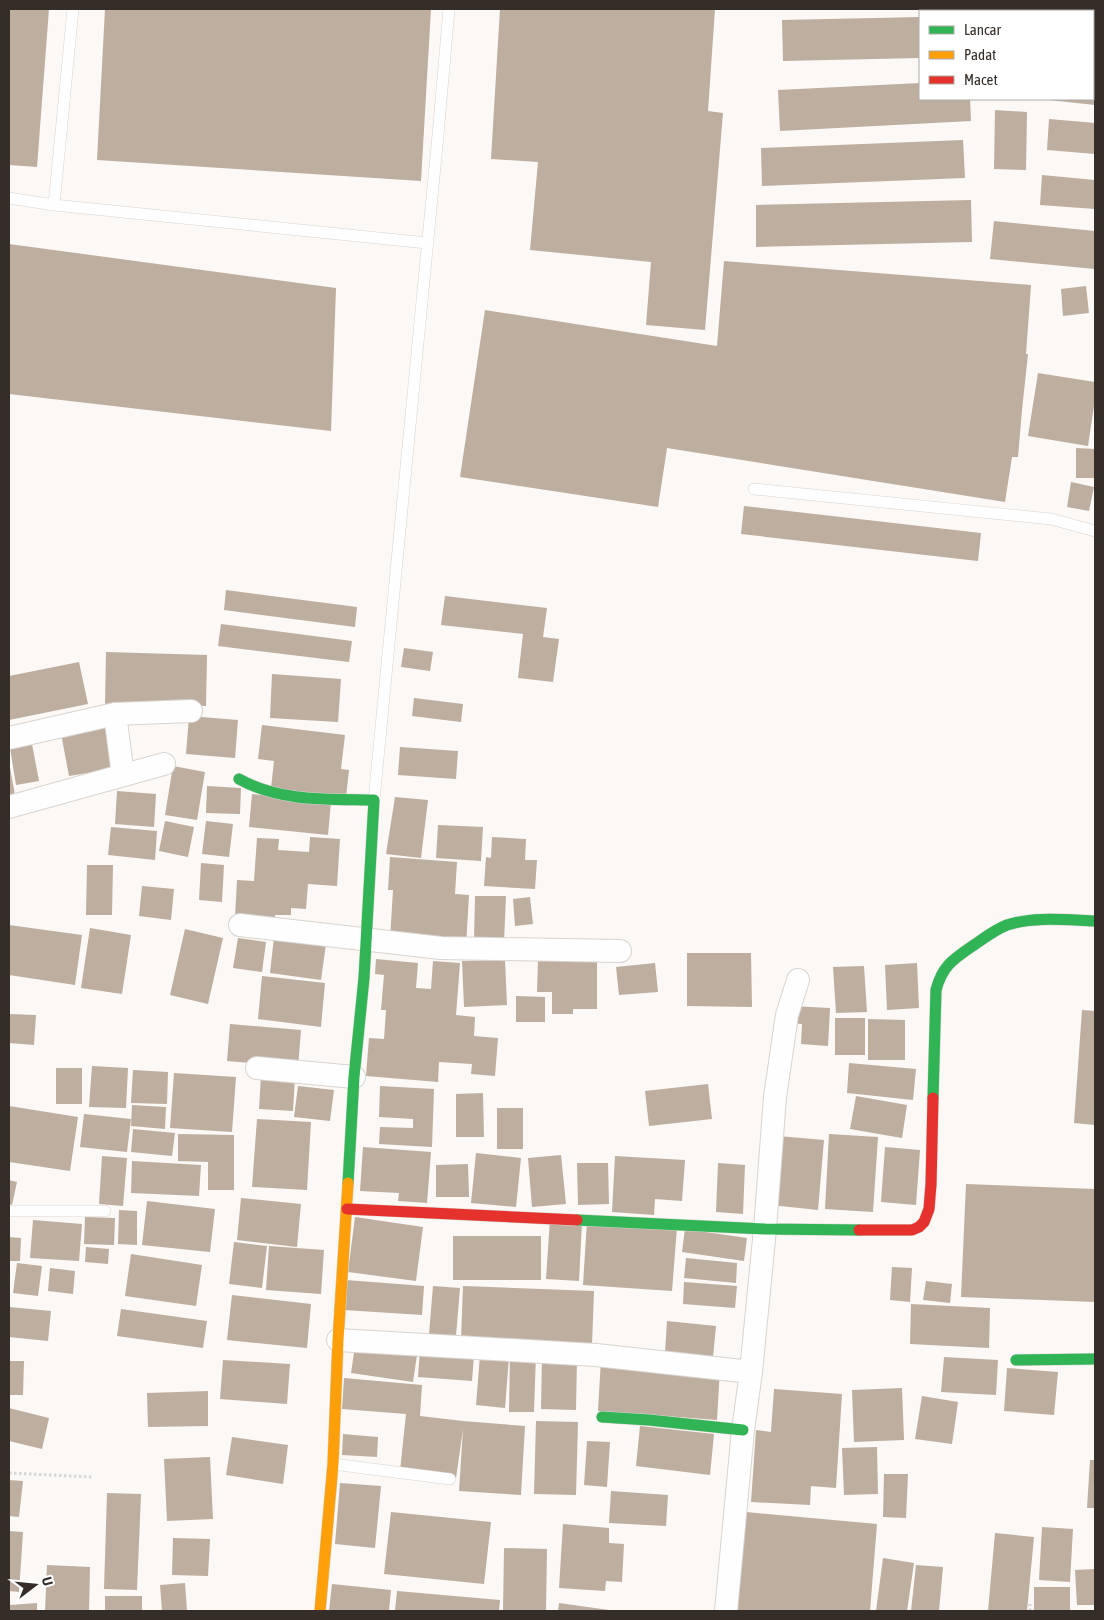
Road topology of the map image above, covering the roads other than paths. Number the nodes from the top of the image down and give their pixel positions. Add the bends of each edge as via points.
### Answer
1 (73, 9) edge
2 (448, 9) edge
3 (9, 198) edge
4 (54, 205) junction
5 (427, 243) junction
6 (754, 489) dead end
7 (1095, 531) edge
8 (191, 711) dead end
9 (115, 714) junction
10 (9, 738) edge
11 (164, 764) dead end
12 (123, 775) junction
13 (239, 779) dead end
14 (374, 800) junction
15 (9, 807) edge
16 (1095, 921) edge
17 (240, 925) dead end
18 (367, 939) junction
19 (620, 951) dead end
20 (798, 980) dead end
21 (258, 1068) dead end
22 (354, 1077) junction
23 (347, 1209) junction
24 (9, 1211) edge
25 (105, 1212) dead end
26 (765, 1229) junction
27 (338, 1340) junction
28 (1016, 1360) dead end
29 (1095, 1360) edge
30 (751, 1372) junction
31 (602, 1417) dead end
32 (743, 1430) junction
33 (333, 1464) junction
34 (450, 1479) dead end
35 (320, 1611) edge
36 (726, 1611) edge

1 - 4 lane
2 - 5 lane
3 - 4 lane
4 - 5 lane
5 - 14 lane
6 - 7 lane via 1052,519
8 - 9 street
9 - 10 street
9 - 12 street
11 - 12 street
12 - 15 street
13 - 14 street via 272,792
14 - 18 street
16 - 26 street via 1038,921 1008,925 957,956 939,976 929,1212 920,1227 911,1231
17 - 18 street
18 - 19 street via 441,948
18 - 22 street
20 - 26 street via 787,1015 775,1098
21 - 22 street
22 - 23 street
23 - 26 street
23 - 27 street
24 - 25 lane
26 - 30 street
27 - 30 street via 596,1355
27 - 33 street
28 - 29 street
30 - 32 street
31 - 32 street
32 - 36 street
33 - 34 lane
33 - 35 street

